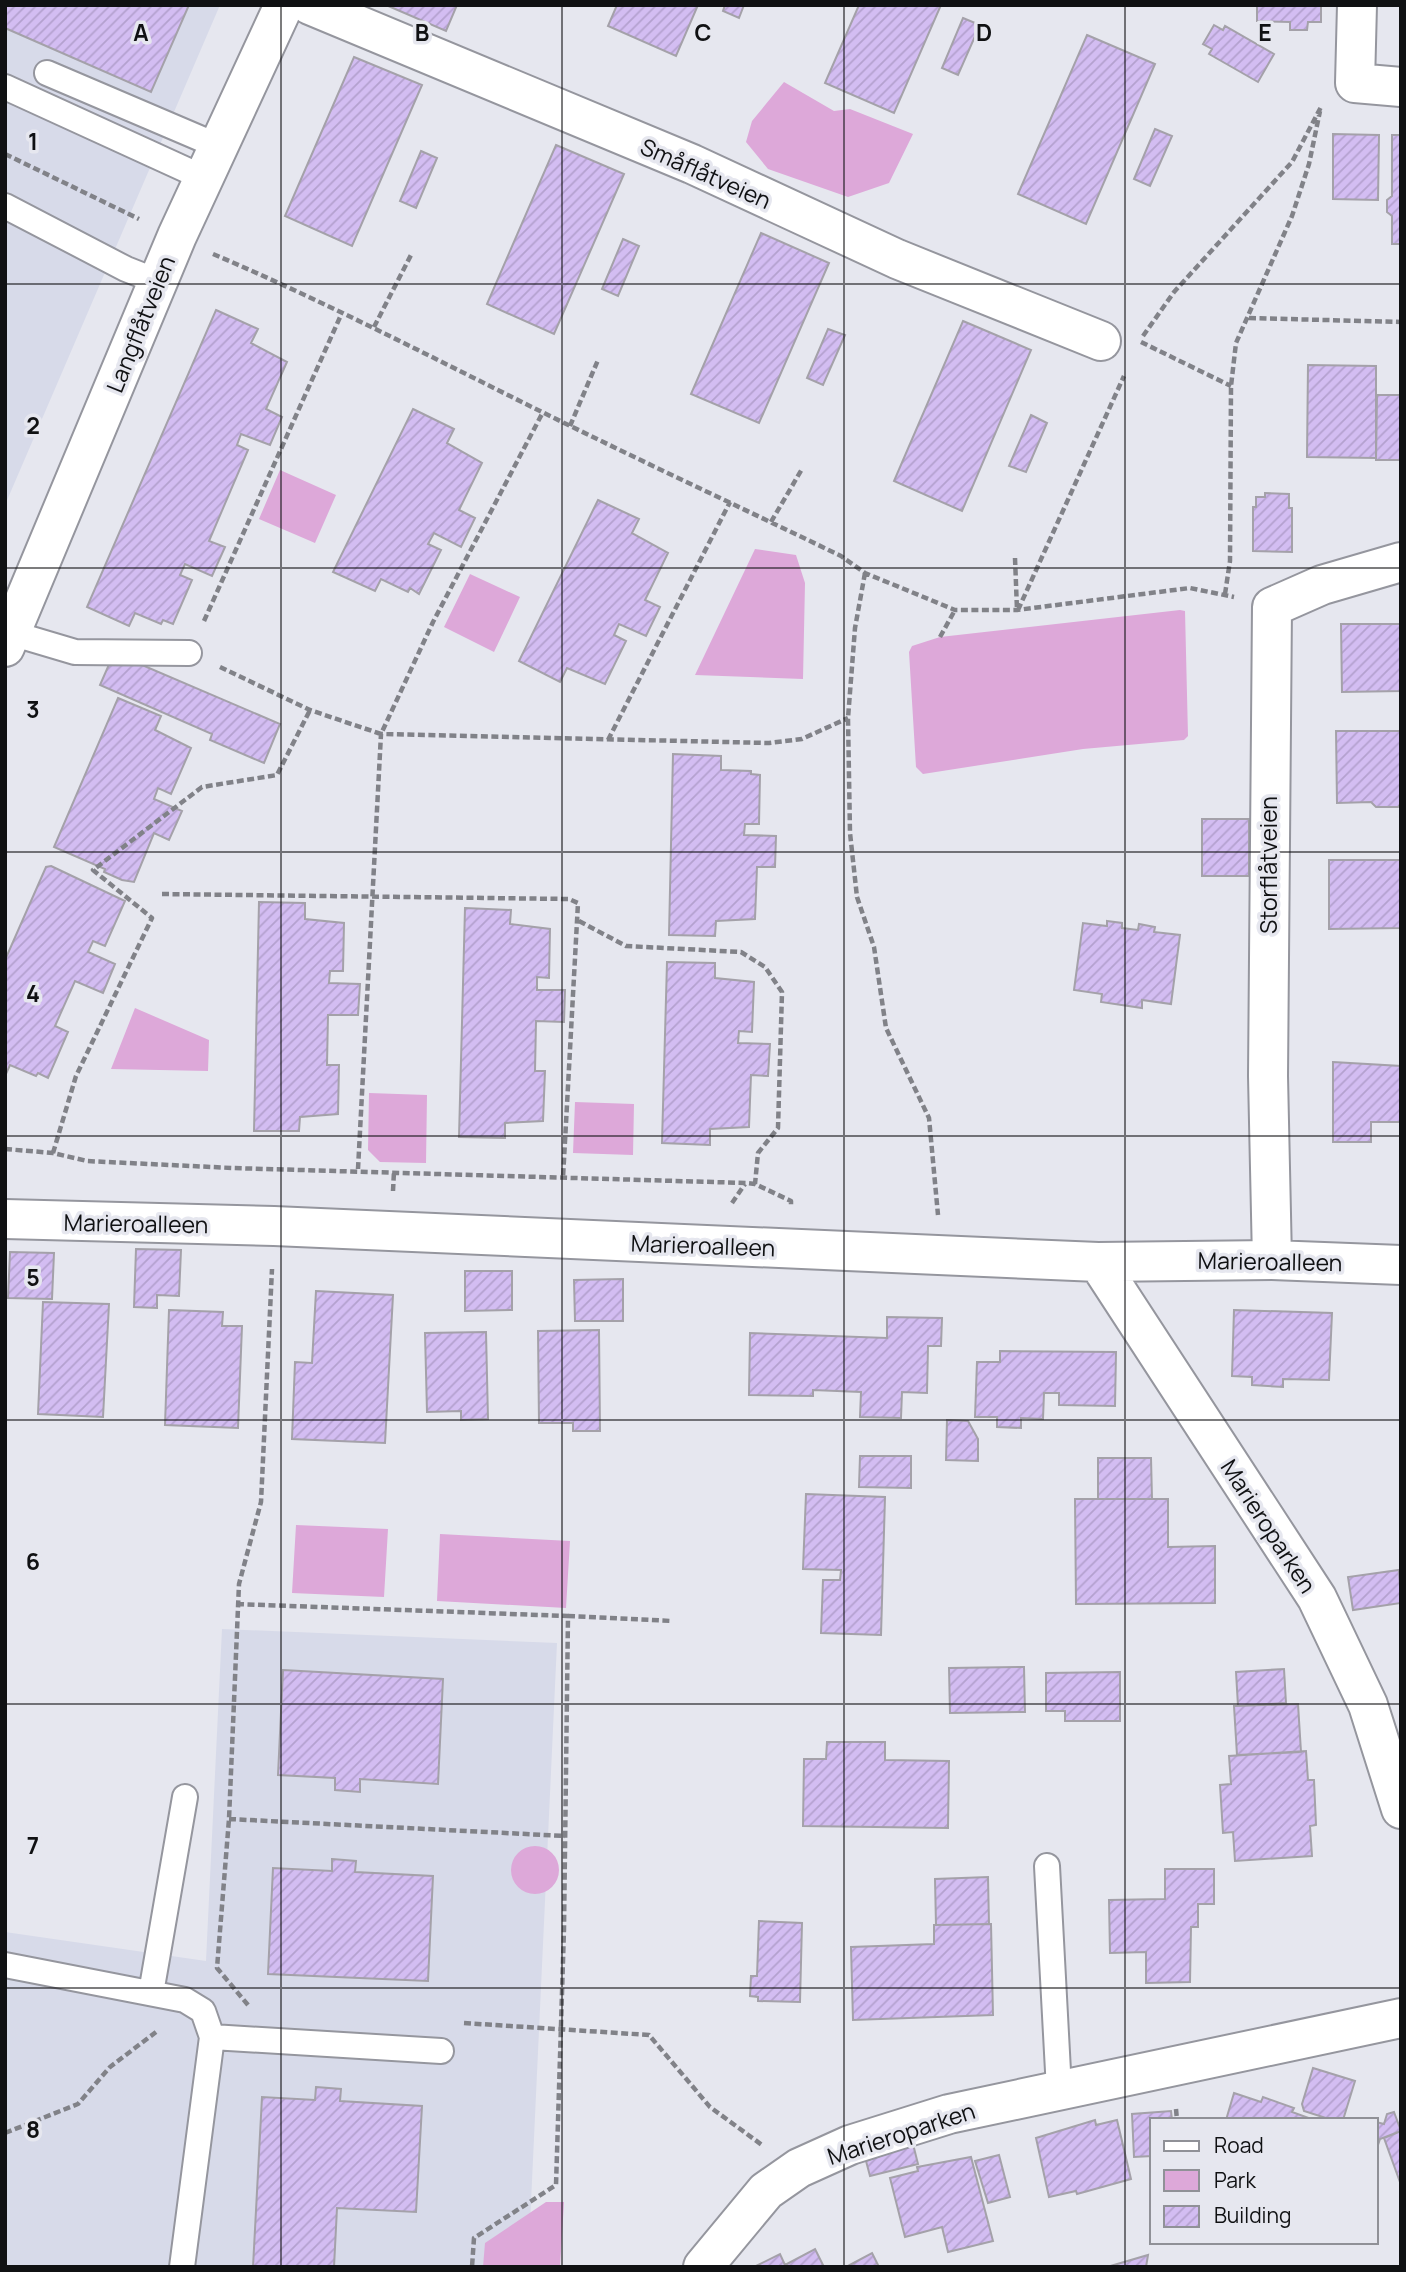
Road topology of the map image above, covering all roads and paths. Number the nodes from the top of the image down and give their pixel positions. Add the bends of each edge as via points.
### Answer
1 (284, 5) edge
2 (310, 5) edge
3 (1357, 5) edge
4 (47, 73) dead end
5 (1355, 83) junction
6 (5, 87) edge
7 (1401, 87) edge
8 (1321, 106) junction
9 (5, 154) edge
10 (211, 162) junction
11 (5, 206) edge
12 (149, 223) dead end
13 (202, 250) dead end
14 (411, 255) dead end
15 (159, 282) junction
16 (341, 315) junction
17 (1249, 318) junction
18 (1401, 322) edge
19 (374, 327) junction
20 (1140, 342) junction
21 (1121, 354) junction
22 (598, 359) dead end
23 (1231, 386) junction
24 (543, 412) junction
25 (570, 426) junction
26 (803, 469) dead end
27 (730, 502) junction
28 (771, 522) junction
29 (1015, 558) dead end
30 (1401, 562) edge
31 (865, 573) junction
32 (1225, 594) junction
33 (1272, 607) junction
34 (955, 610) junction
35 (1017, 610) junction
36 (940, 637) dead end
37 (8, 640) edge
38 (189, 653) junction
39 (310, 710) junction
40 (848, 718) junction
41 (381, 734) junction
42 (608, 740) junction
43 (162, 894) dead end
44 (373, 894) junction
45 (579, 922) junction
46 (5, 1149) edge
47 (53, 1153) junction
48 (358, 1170) junction
49 (563, 1178) junction
50 (755, 1184) junction
51 (5, 1219) edge
52 (274, 1226) junction
53 (791, 1248) junction
54 (942, 1254) junction
55 (1272, 1260) junction
56 (1098, 1262) junction
57 (1401, 1265) edge
58 (237, 1604) junction
59 (568, 1616) junction
60 (672, 1621) dead end
61 (186, 1797) dead end
62 (1401, 1809) edge
63 (229, 1819) junction
64 (565, 1836) junction
65 (1047, 1866) dead end
66 (5, 1965) edge
67 (151, 1993) junction
68 (251, 2009) dead end
69 (1401, 2018) edge
70 (454, 2022) dead end
71 (160, 2029) dead end
72 (561, 2029) junction
73 (212, 2037) junction
74 (442, 2050) dead end
75 (1059, 2090) junction
76 (1176, 2112) dead end
77 (1177, 2118) edge
78 (5, 2133) edge
79 (799, 2168) junction
80 (182, 2267) edge
81 (472, 2267) edge
82 (703, 2267) edge

1 - 10 street, Langflåtveien
2 - 21 street, Småflåtveien via 692,164 897,259
3 - 5 street
4 - 10 lane
5 - 7 street
5 - 8 path via 1335,92
6 - 10 lane
8 - 17 path via 1292,216
8 - 20 path via 1293,162 1182,283
9 - 12 path
10 - 15 street, Langflåtveien
11 - 15 lane
13 - 16 path
14 - 19 path
15 - 37 street, Langflåtveien
16 - 19 path
16 - 38 path
17 - 18 path
17 - 23 path via 1236,343
19 - 24 path
20 - 21 path
20 - 23 path
21 - 35 path
22 - 25 path
23 - 32 path via 1230,561
24 - 25 path
24 - 41 path via 433,622
25 - 27 path
26 - 28 path
27 - 28 path
27 - 42 path
28 - 31 path
29 - 35 path
30 - 33 street
31 - 34 path
31 - 40 path via 855,628
32 - 33 path
32 - 35 path via 1190,588
33 - 55 street, Storflåtveien via 1268,1076
34 - 35 path
34 - 36 path
37 - 38 lane via 75,652
38 - 39 path
39 - 41 path
39 - 47 path via 276,775 202,787 93,870 152,918 76,1076
40 - 42 path via 802,739 769,743
40 - 54 path via 850,834 857,897 874,947 886,1028 929,1118
41 - 42 path
41 - 44 path
43 - 44 path
44 - 45 path via 569,899 578,903
44 - 48 path
45 - 49 path
45 - 50 path via 626,946 741,951 765,967 782,992 778,1128 758,1153
46 - 47 path
47 - 48 path via 87,1161
48 - 49 path
49 - 50 path
50 - 53 path via 791,1201
51 - 52 street, Marieroalleen
52 - 53 street, Marieroalleen
52 - 58 path via 261,1502
53 - 54 street, Marieroalleen
54 - 56 street, Marieroalleen
55 - 56 street, Marieroalleen
55 - 57 street, Marieroalleen
56 - 62 street, Marieroparken via 1317,1598 1368,1705
58 - 59 path
58 - 63 path
59 - 60 path
59 - 64 path
61 - 67 lane
63 - 64 path
63 - 68 path via 217,1968
64 - 72 path
65 - 75 lane
66 - 67 lane
67 - 73 lane via 185,2000 202,2011
69 - 75 street, Marieroparken
70 - 72 path
71 - 78 path via 110,2067 78,2104
72 - 79 path via 649,2035 710,2107 782,2161
72 - 81 path via 556,2185 474,2238
73 - 74 lane
73 - 80 lane
75 - 79 street, Marieroparken via 949,2114 850,2145
76 - 77 path
79 - 82 street, Marieroparken via 766,2191

